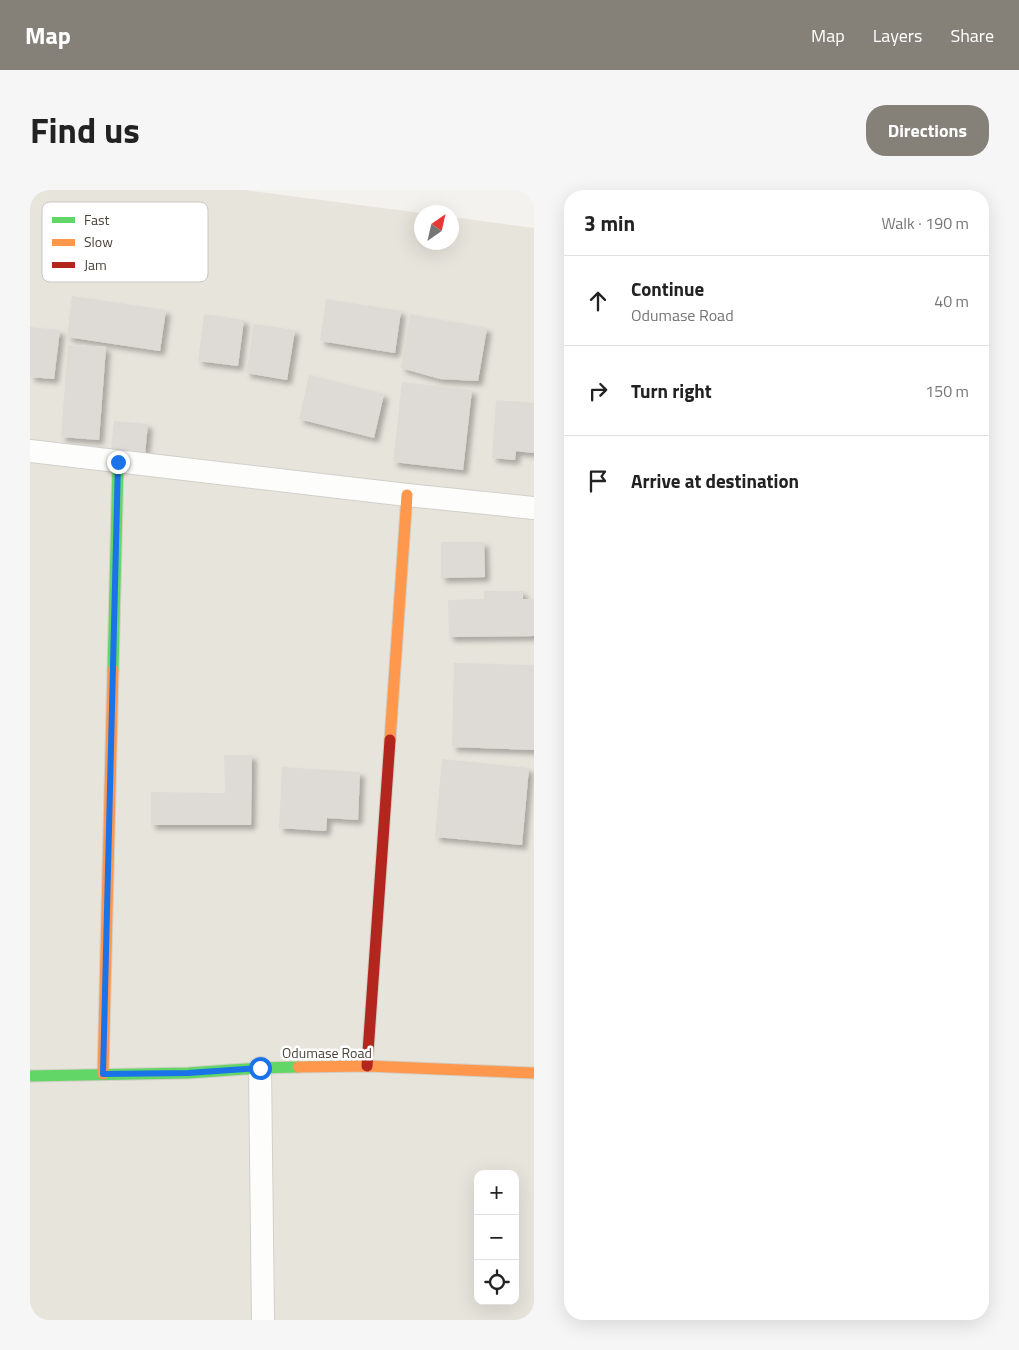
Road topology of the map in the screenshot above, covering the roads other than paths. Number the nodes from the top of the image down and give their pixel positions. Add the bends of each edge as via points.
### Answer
1 (30, 451) edge
2 (118, 462) junction
3 (407, 494) junction
4 (534, 508) edge
5 (367, 1066) junction
6 (260, 1068) junction
7 (534, 1073) edge
8 (103, 1074) junction
9 (30, 1076) edge
10 (263, 1320) edge

1 - 2 street
2 - 3 street
2 - 8 street
3 - 4 street
3 - 5 street
5 - 6 street, Odumase Road
5 - 7 street, Odumase Road
6 - 8 street, Odumase Road
6 - 10 street
8 - 9 street, Odumase Road

